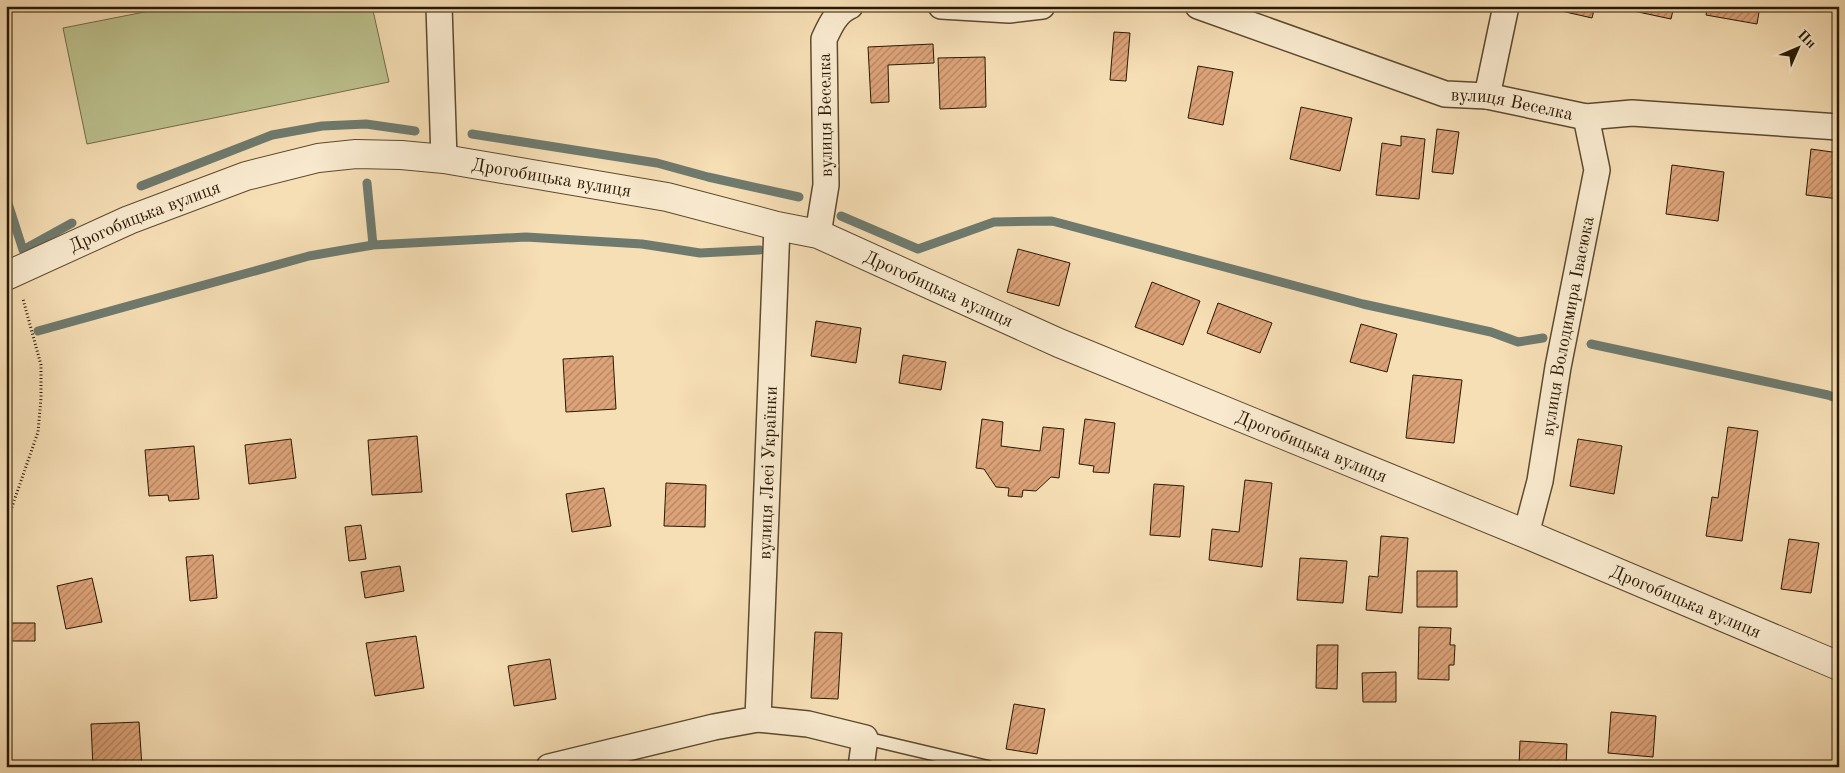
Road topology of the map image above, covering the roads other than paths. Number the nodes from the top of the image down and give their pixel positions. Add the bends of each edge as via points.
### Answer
1 (439, 6) edge
2 (850, 6) edge
3 (941, 6) edge
4 (1042, 6) edge
5 (1198, 6) edge
6 (1506, 6) edge
7 (1487, 96) junction
8 (1586, 117) junction
9 (1839, 127) edge
10 (444, 159) junction
11 (777, 226) junction
12 (818, 234) junction
13 (11, 274) edge
14 (1526, 534) junction
15 (1839, 666) edge
16 (758, 719) junction
17 (865, 738) junction
18 (549, 767) edge
19 (861, 767) edge
20 (988, 767) edge

1 - 10 street
2 - 12 street, вулиця Веселка via 832,21 824,39 826,185
3 - 4 street via 1009,10
5 - 7 street, вулиця Веселка via 1445,94
6 - 7 street
7 - 8 street, вулиця Веселка
8 - 9 street, вулиця Веселка via 1632,113
8 - 14 street, вулиця Володимира Івасюка via 1597,170 1558,367 1540,481
10 - 11 street, Дрогобицька вулиця via 667,197
10 - 13 street, Дрогобицька вулиця via 356,154 318,158 246,176 129,220
11 - 12 street, Дрогобицька вулиця
11 - 16 street, вулиця Лесі Українки
12 - 14 street, Дрогобицька вулиця via 1059,343
14 - 15 street, Дрогобицька вулиця
16 - 17 street via 808,724
16 - 18 street
17 - 19 street
17 - 20 lane

